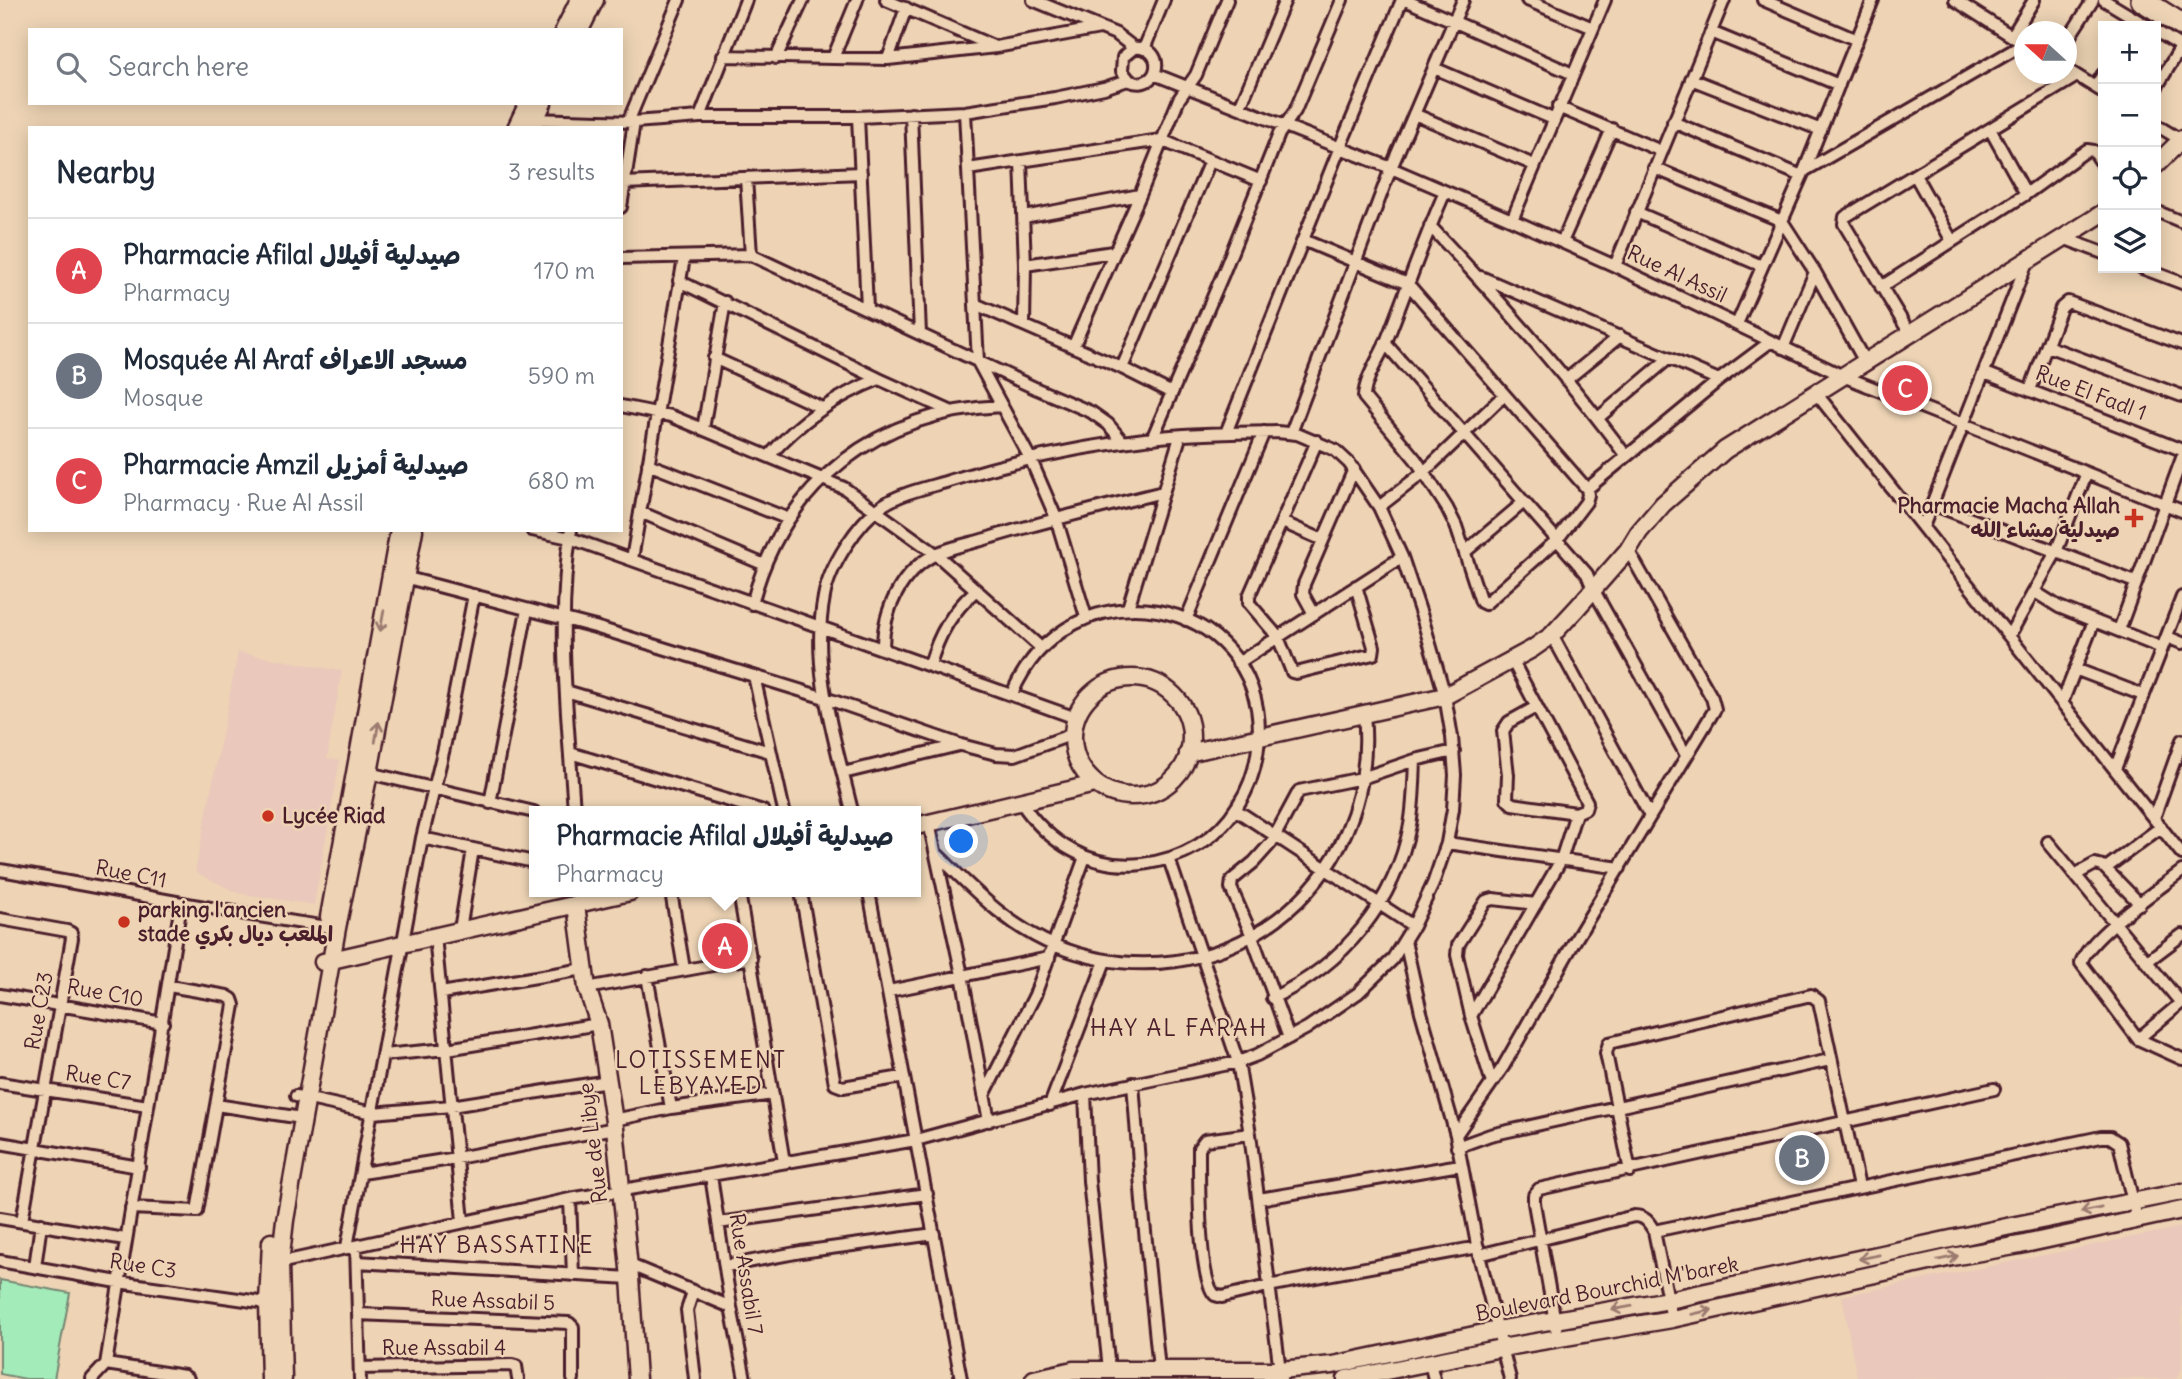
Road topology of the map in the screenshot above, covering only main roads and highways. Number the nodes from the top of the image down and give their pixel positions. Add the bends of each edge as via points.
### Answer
1 (579, 0) edge
2 (595, 0) edge
3 (2166, 0) edge
4 (2182, 10) edge
5 (2137, 15) edge
6 (2182, 24) edge
7 (565, 28) edge
8 (581, 28) edge
9 (541, 105) edge
10 (526, 119) edge
11 (2181, 139) edge
12 (2161, 160) edge
13 (2098, 217) edge
14 (399, 532) edge
15 (413, 532) edge
16 (398, 575) junction
17 (1188, 753) junction
18 (1095, 783) junction
19 (922, 824) edge
20 (576, 898) edge
21 (332, 928) junction
22 (326, 961) junction
23 (2182, 1192) edge
24 (2182, 1210) edge
25 (1788, 1275) junction
26 (1791, 1292) junction
27 (275, 1304) junction
28 (1432, 1371) edge
29 (1184, 1375) edge
30 (1281, 1375) edge
31 (1389, 1375) edge
32 (270, 1379) edge
33 (283, 1379) edge
34 (637, 1379) edge
35 (1034, 1379) edge
36 (1346, 1379) edge

1 - 7 main road
2 - 8 main road
3 - 4 highway
5 - 6 highway
9 - 10 main road
11 - 12 main road
13 - 17 main road via 1733,445 1647,521 1628,550 1552,635 1512,660 1445,696
14 - 16 main road
15 - 16 main road
16 -> 21 main road
21 -> 16 main road via 369,773
17 - 18 main road via 1172,779 1147,793 1123,795
17 - 18 main road via 1189,726 1183,707 1164,688 1146,679 1107,683 1086,700 1074,726 1077,758
18 - 19 main road
20 - 22 main road
20 - 34 main road, Rue de Libye via 587,988 599,1024 614,1124
21 - 22 main road
22 - 27 main road via 275,1264
23 -> 25 main road, Boulevard Bourchid M'barek
26 -> 24 main road, Boulevard Bourchid M'barek
25 - 26 main road
25 -> 30 main road, Boulevard Bourchid M'barek
28 -> 26 main road, Boulevard Bourchid M'barek via 1501,1348 1672,1319
27 - 32 main road
27 - 33 main road
28 - 31 main road, Boulevard Bourchid M'barek
29 - 30 main road, Boulevard Bourchid M'barek
29 - 35 main road, Boulevard Bourchid M'barek via 1159,1369 1108,1369 1073,1370
31 - 36 main road, Boulevard Bourchid M'barek

